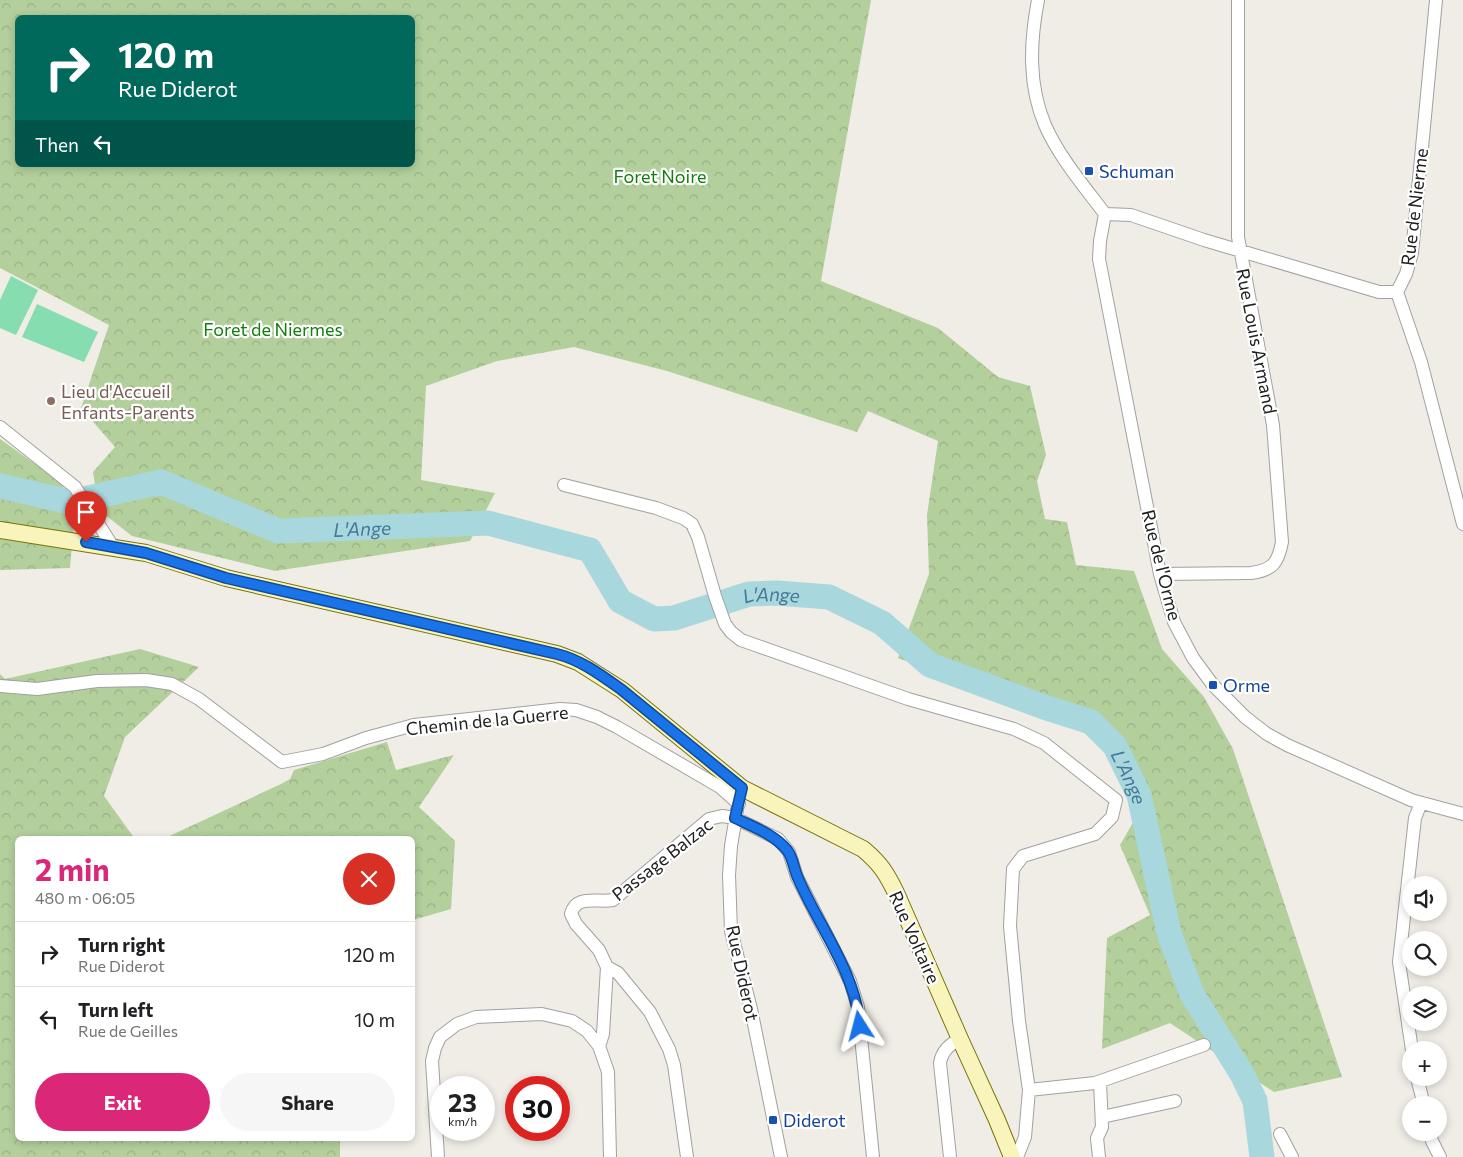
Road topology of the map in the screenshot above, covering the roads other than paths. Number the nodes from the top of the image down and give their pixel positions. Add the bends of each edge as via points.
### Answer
1 (1038, 0) edge
2 (1238, 0) edge
3 (1436, 0) edge
4 (1105, 214) junction
5 (1240, 250) junction
6 (1397, 292) junction
7 (0, 427) edge
8 (564, 485) dead end
9 (1463, 524) edge
10 (0, 530) edge
11 (113, 546) junction
12 (1160, 574) junction
13 (0, 686) edge
14 (741, 796) junction
15 (1420, 803) junction
16 (1463, 814) edge
17 (735, 818) junction
18 (606, 967) junction
19 (960, 1039) junction
20 (1411, 1041) edge
21 (1204, 1044) dead end
22 (599, 1046) junction
23 (1100, 1082) junction
24 (1029, 1090) junction
25 (1175, 1101) dead end
26 (1102, 1117) junction
27 (1280, 1134) dead end
28 (1432, 1141) edge
29 (438, 1157) edge
30 (610, 1157) edge
31 (687, 1157) edge
32 (781, 1157) edge
33 (873, 1157) edge
34 (950, 1157) edge
35 (1012, 1157) edge
36 (1018, 1157) edge
37 (1099, 1157) edge
38 (1292, 1157) edge
39 (1440, 1157) edge

1 - 4 street via 1032,57 1039,108 1055,145
2 - 5 street, Rue Louis Armand via 1237,197
3 - 6 street, Rue de Nierme via 1412,253
4 - 5 street via 1132,214
4 - 12 street, Rue de l'Orme via 1099,259
5 - 6 street via 1379,292
5 - 12 street, Rue Louis Armand via 1273,425 1282,542 1280,557 1264,571 1251,573
6 - 9 street via 1421,362
7 - 11 street via 75,487
8 - 24 street via 656,508 692,524 725,624 741,640 908,699 1014,729 1044,743 1116,800 1112,817 1096,834 1023,856 1013,868 1010,926
10 - 11 street, Rue Voltaire
11 - 14 street, Rue Voltaire via 154,555 226,578 568,657 622,690
12 - 15 street, Rue de l'Orme via 1174,622 1193,658 1219,692 1245,717 1287,745
13 - 14 street, Chemin de la Guerre via 37,689 97,681 146,680 172,684 199,699 282,762 323,754 414,725 576,710 598,717
14 - 17 street, Rue Diderot
14 - 19 street, Rue Voltaire via 864,848 879,862
15 - 16 street, Rue de l'Orme
15 - 20 street via 1411,846 1399,962
17 - 18 street, Passage Balzac via 722,816 710,819 613,900 576,903 571,914 598,950
17 - 32 street, Rue Diderot via 729,875 731,931 751,1009
17 - 33 street via 778,840 789,852 797,877 850,981 858,1007
18 - 22 street
18 - 31 street, Passage Balzac via 618,973 650,1012 669,1049
19 - 34 street via 947,1047 940,1063
19 - 35 street, Rue Voltaire
21 - 23 street
22 - 29 street via 572,1020 542,1014 476,1017 457,1024 440,1037 432,1061
22 - 30 street via 608,1072
23 - 24 street
23 - 26 street
24 - 36 street via 1025,1137
25 - 26 street
26 - 37 street via 1102,1127 1096,1138
27 - 38 street
28 - 39 street

